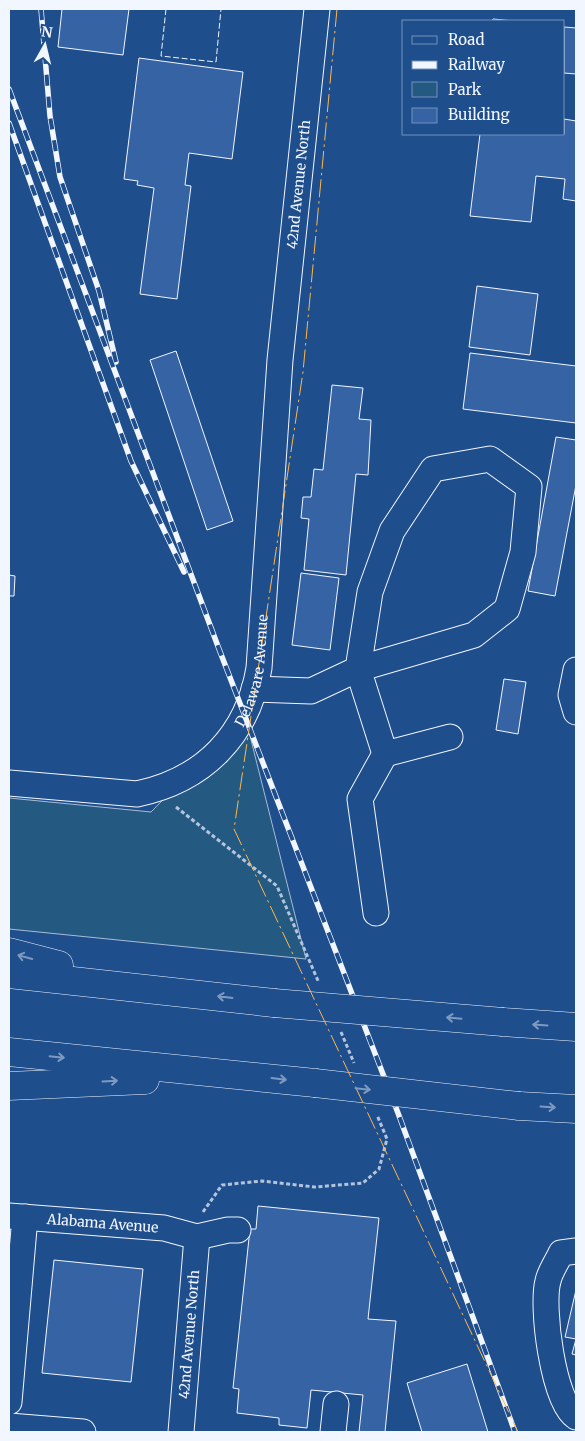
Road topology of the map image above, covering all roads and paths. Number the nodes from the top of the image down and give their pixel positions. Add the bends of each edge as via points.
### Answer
1 (317, 9) edge
2 (280, 360) joint
3 (358, 669) junction
4 (576, 670) edge
5 (254, 689) junction
6 (574, 704) edge
7 (450, 737) dead end
8 (385, 754) junction
9 (9, 783) edge
10 (153, 790) junction
11 (376, 913) dead end
12 (9, 952) edge
13 (9, 974) edge
14 (321, 986) dead end
15 (140, 987) junction
16 (576, 1027) edge
17 (340, 1031) dead end
18 (9, 1052) edge
19 (356, 1067) dead end
20 (244, 1075) junction
21 (9, 1086) edge
22 (576, 1109) edge
23 (376, 1112) dead end
24 (17, 1216) edge
25 (238, 1230) dead end
26 (196, 1236) junction
27 (576, 1251) edge
28 (9, 1402) edge
29 (336, 1404) dead end
30 (576, 1417) edge
31 (9, 1426) edge
32 (83, 1432) edge
33 (181, 1432) edge
34 (333, 1432) edge

1 - 2 street, 42nd Avenue North
2 - 5 street, Delaware Avenue via 259,668
3 - 3 street via 370,592 392,531 433,470 490,459 529,487 524,552 507,609 474,635
3 - 5 street via 311,691
3 - 8 street
4 - 6 street
5 - 10 street, Delaware Avenue via 245,716 230,740 210,760 177,782
7 - 8 street
8 - 11 street via 360,799
9 - 10 street, Delaware Avenue via 137,794
10 - 14 path via 277,886
15 -> 12 highway
13 - 15 highway
16 -> 15 highway, bridge via 274,1003
17 - 19 path
18 -> 20 highway
21 -> 20 highway
20 -> 22 highway, bridge via 519,1106
23 - 26 path via 387,1139 378,1169 363,1183 315,1187 262,1181 222,1185 203,1212
24 - 26 street, Alabama Avenue via 164,1228
24 - 28 street
25 - 26 street
26 - 33 street, 42nd Avenue North
27 - 30 street via 561,1253 547,1281 548,1335 557,1383
29 - 34 street
31 - 32 street

